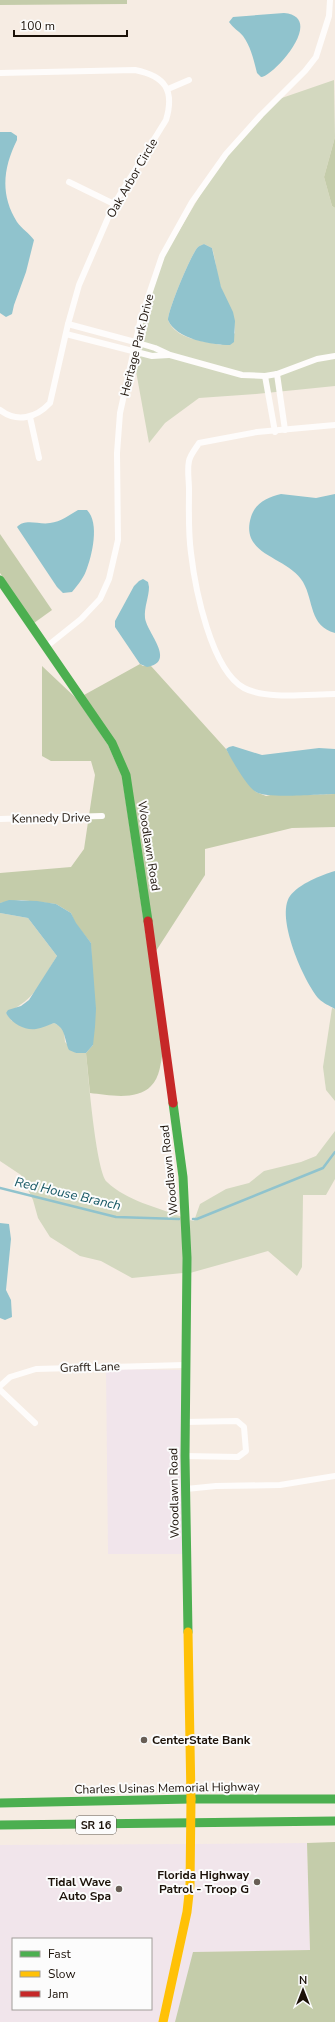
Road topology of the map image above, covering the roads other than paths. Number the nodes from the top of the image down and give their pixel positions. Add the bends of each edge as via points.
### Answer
1 (330, 0) edge
2 (0, 73) edge
3 (189, 80) dead end
4 (168, 90) junction
5 (69, 182) dead end
6 (114, 204) junction
7 (68, 324) junction
8 (66, 334) junction
9 (135, 342) junction
10 (133, 351) junction
11 (170, 356) junction
12 (335, 356) edge
13 (277, 374) junction
14 (265, 376) junction
15 (0, 410) edge
16 (30, 418) junction
17 (335, 425) edge
18 (285, 430) junction
19 (275, 432) junction
20 (39, 458) dead end
21 (0, 580) edge
22 (46, 647) junction
23 (335, 694) edge
24 (102, 816) dead end
25 (0, 819) edge
26 (185, 1365) junction
27 (0, 1386) edge
28 (0, 1390) edge
29 (185, 1422) junction
30 (35, 1423) dead end
31 (185, 1456) junction
32 (335, 1476) edge
33 (186, 1489) junction
34 (191, 1799) junction
35 (335, 1799) edge
36 (0, 1803) edge
37 (335, 1815) edge
38 (335, 1821) edge
39 (293, 1822) junction
40 (192, 1824) junction
41 (0, 1825) edge
42 (163, 2022) edge

1 - 9 street, Heritage Park Drive via 329,16 316,57 226,154 192,202 162,256
2 - 4 street via 135,70 148,73 161,81
3 - 4 street
4 - 6 street, Oak Arbor Circle via 171,105 166,120
5 - 6 street
6 - 7 street, Oak Arbor Circle via 79,285
7 - 8 street, Oak Arbor Circle
7 - 9 street
8 - 10 street
8 - 16 street, Oak Arbor Circle via 50,403
9 - 10 street, Heritage Park Drive
9 - 11 street
10 - 11 street via 152,356
10 - 22 street, Heritage Park Drive via 120,413 117,453 118,540 113,565 100,599 81,619
11 - 14 street via 242,375
12 - 13 street via 317,359
13 - 14 street
13 - 18 street
14 - 19 street
15 - 16 street via 6,415
16 - 20 street
17 - 18 street
18 - 19 street
19 - 23 street via 257,432 199,443 189,460 189,516 195,579 212,644 233,678 244,688 274,694
21 - 22 main road, Woodlawn Road
22 - 26 main road, Woodlawn Road via 112,743 127,781 183,1176 187,1258
24 - 25 street, Kennedy Drive
26 - 27 street, Grafft Lane via 36,1369 10,1377
26 - 29 main road, Woodlawn Road
28 - 30 street
29 - 31 main road, Woodlawn Road
29 - 31 street via 237,1421 244,1427 246,1451 238,1457
31 - 33 main road, Woodlawn Road
32 - 33 street via 280,1485
33 - 34 main road, Woodlawn Road
34 - 35 main road, Charles Usinas Memorial Highway / SR 16
34 - 36 main road, Charles Usinas Memorial Highway / SR 16
34 - 40 main road, Woodlawn Road
37 - 39 main road
38 - 39 main road, SR 16
39 - 40 main road, SR 16
40 - 41 main road, SR 16
40 - 42 main road, Woodlawn Road via 187,1912

